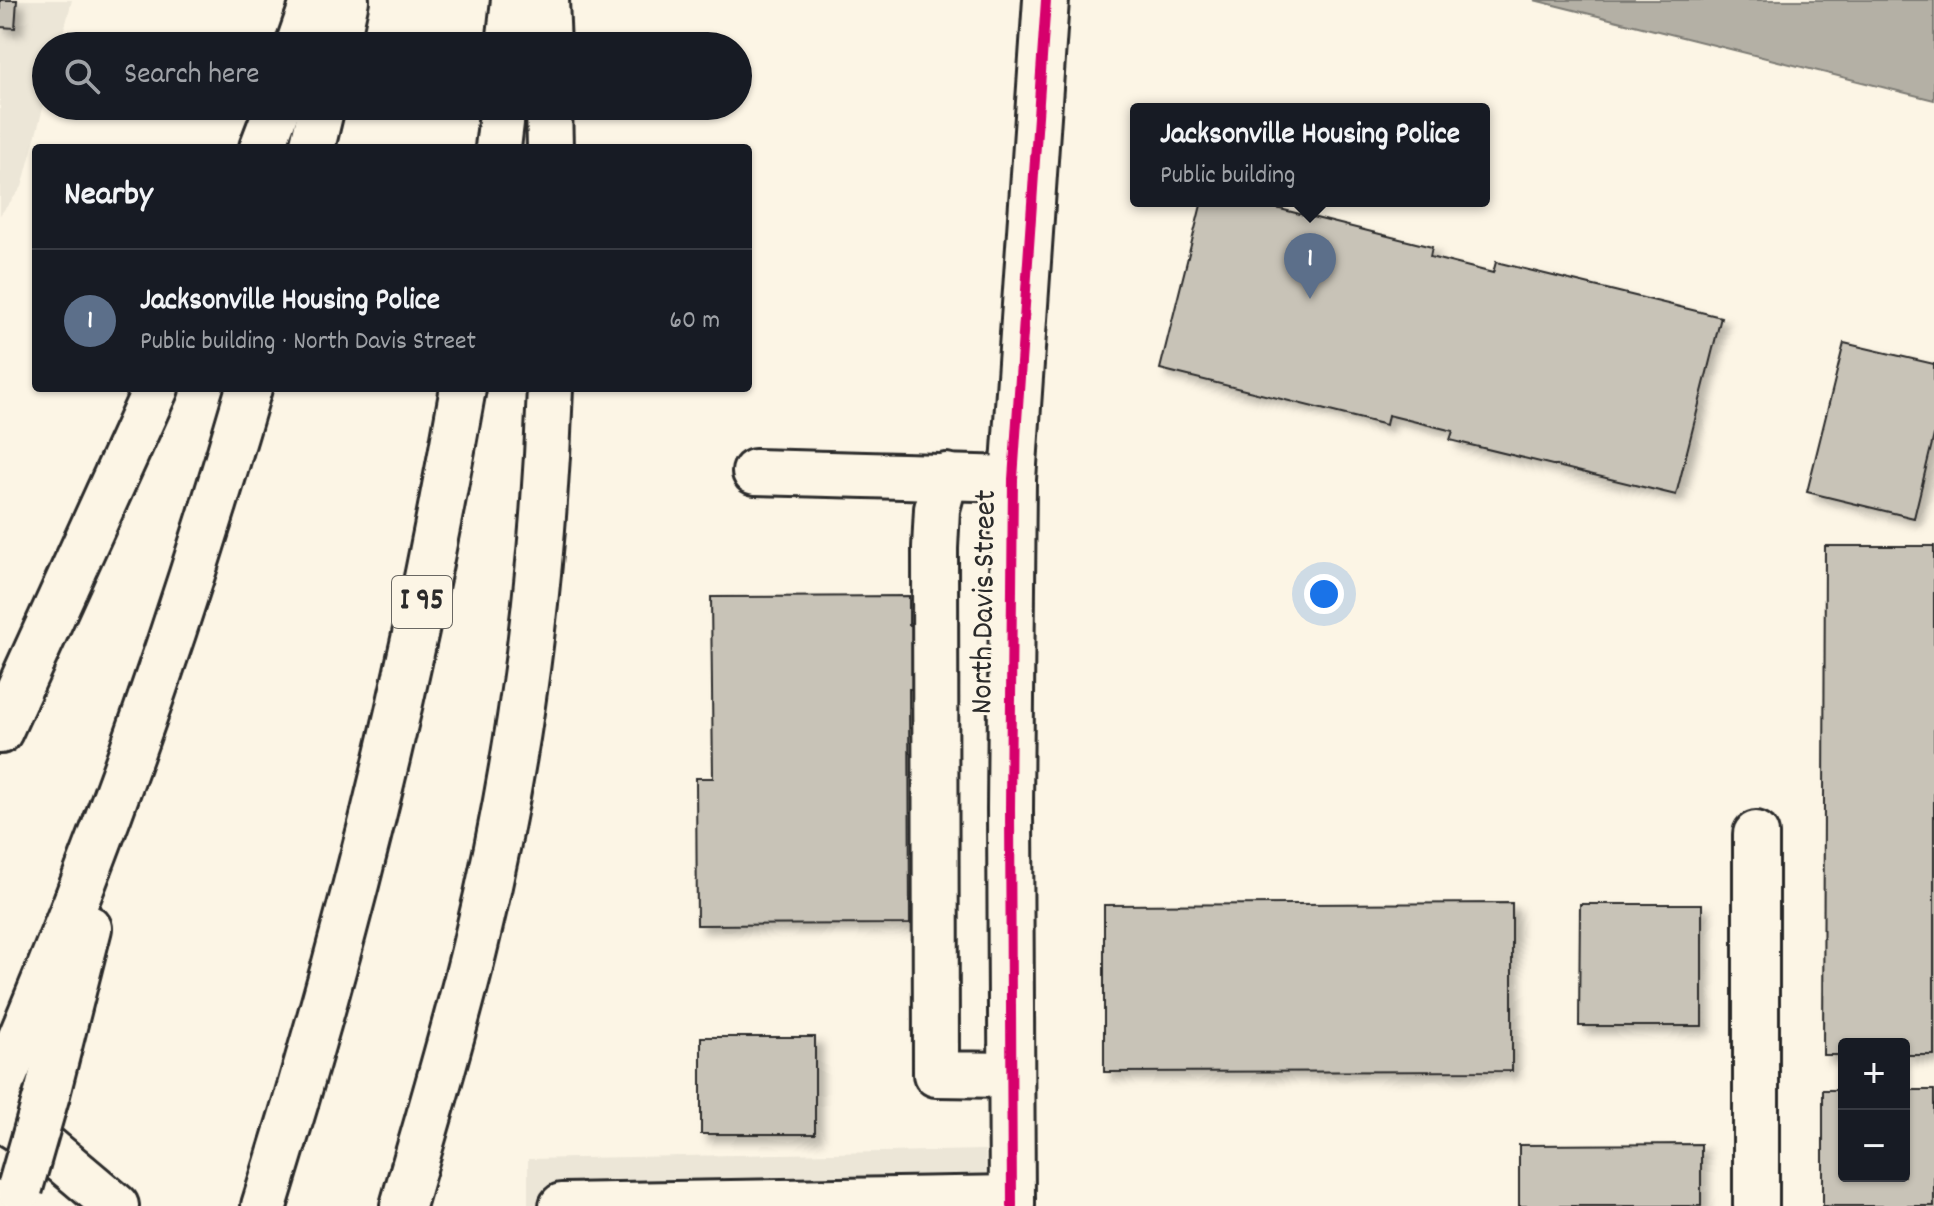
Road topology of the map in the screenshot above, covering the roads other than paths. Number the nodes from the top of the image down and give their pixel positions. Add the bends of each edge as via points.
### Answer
1 (314, 0) edge
2 (346, 0) edge
3 (514, 0) edge
4 (546, 0) edge
5 (1046, 0) edge
6 (303, 32) edge
7 (339, 32) edge
8 (511, 32) edge
9 (547, 32) edge
10 (273, 120) edge
11 (319, 120) edge
12 (501, 120) edge
13 (549, 120) edge
14 (264, 144) edge
15 (313, 144) edge
16 (498, 144) edge
17 (550, 144) edge
18 (154, 392) edge
19 (248, 392) edge
20 (462, 392) edge
21 (550, 392) edge
22 (755, 472) dead end
23 (946, 476) junction
24 (1013, 479) junction
25 (0, 731) edge
26 (131, 758) junction
27 (1756, 834) dead end
28 (5, 1074) edge
29 (1011, 1075) junction
30 (0, 1108) edge
31 (16, 1128) edge
32 (18, 1197) edge
33 (1012, 1202) edge
34 (116, 1206) edge
35 (264, 1206) edge
36 (403, 1206) edge
37 (562, 1206) edge
38 (1756, 1206) edge

1 - 6 main road
2 - 7 main road
3 - 8 main road
4 - 9 main road
5 - 24 main road, North Davis Street
10 - 14 main road
11 - 15 main road
12 - 16 main road
13 - 17 main road
18 - 25 main road
19 - 26 main road
20 - 35 main road, I 95 via 375,815
21 - 36 main road via 531,632 500,832 463,995
22 - 23 main road
23 - 24 main road
23 - 29 main road via 935,548 936,1074
24 - 29 main road, North Davis Street
26 - 28 main road
26 - 32 main road, bridge
27 - 38 main road
29 - 33 main road, North Davis Street
30 - 31 main road
31 - 34 main road
33 - 37 main road

